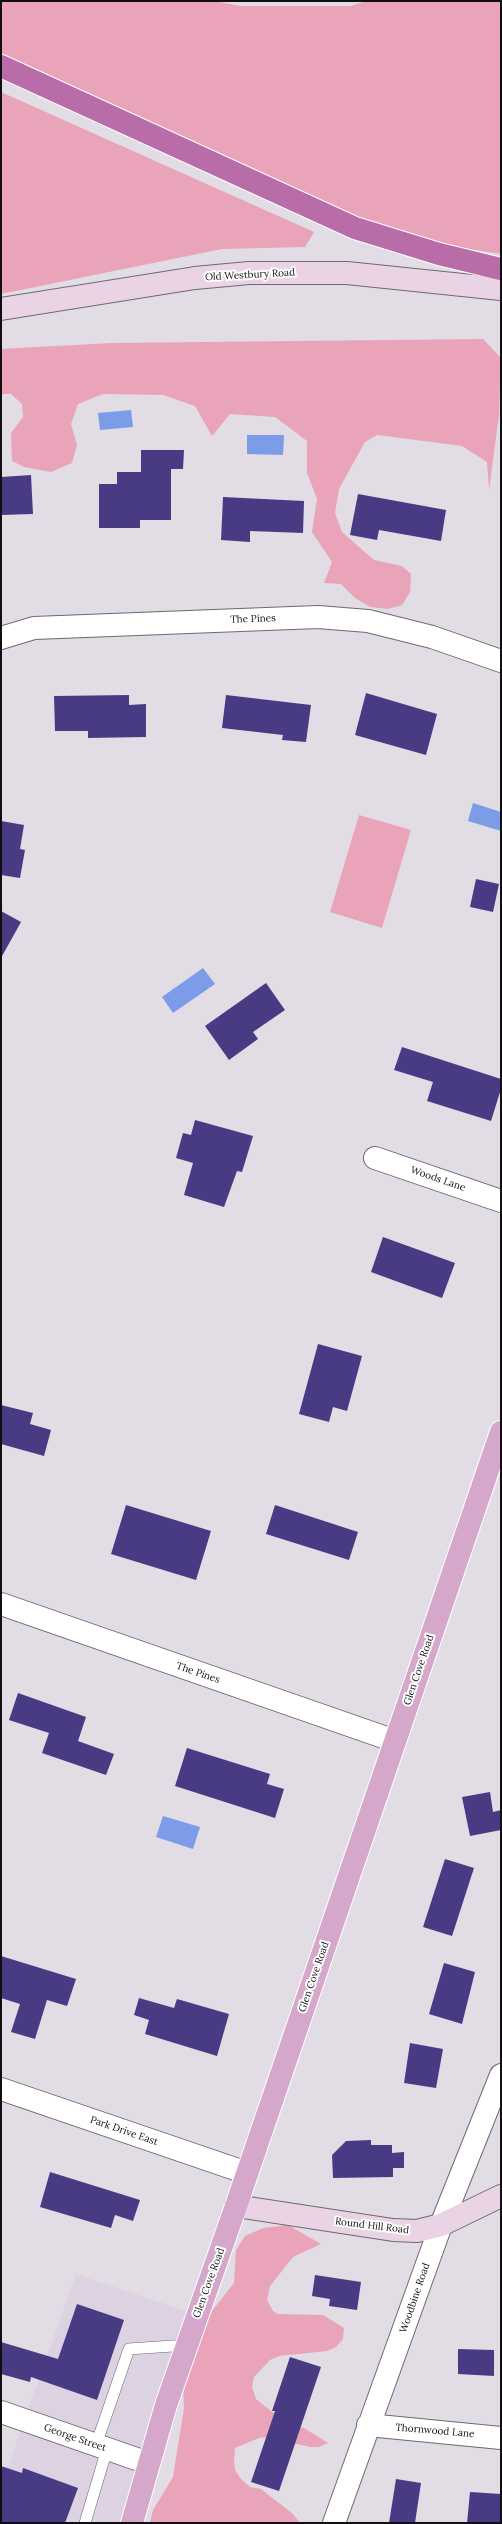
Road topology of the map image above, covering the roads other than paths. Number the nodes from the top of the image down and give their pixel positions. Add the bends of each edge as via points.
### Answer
1 (1, 66) edge
2 (501, 269) edge
3 (501, 289) edge
4 (1, 309) edge
5 (1, 638) edge
6 (501, 661) edge
7 (375, 1158) dead end
8 (501, 1201) edge
9 (501, 1432) edge
10 (1, 1604) edge
11 (395, 1741) junction
12 (501, 2075) edge
13 (1, 2089) edge
14 (247, 2173) junction
15 (501, 2196) edge
16 (236, 2206) junction
17 (441, 2225) junction
18 (187, 2345) junction
19 (1, 2412) edge
20 (368, 2425) junction
21 (501, 2438) edge
22 (102, 2447) junction
23 (148, 2463) junction
24 (85, 2523) edge
25 (132, 2523) edge
26 (334, 2523) edge

1 - 2 highway via 348,225 432,252
3 - 4 main road, Old Westbury Road via 347,273 249,273 195,278
5 - 6 street, The Pines via 34,628 318,617 375,623 432,637
7 - 8 street, Woods Lane
9 - 11 main road, Glen Cove Road
10 - 11 street, The Pines
11 - 14 main road, Glen Cove Road
12 - 17 street, Woodbine Road
13 - 14 street, Park Drive East
14 - 16 main road, Glen Cove Road
15 - 17 main road, Round Hill Road
16 - 17 main road, Round Hill Road via 393,2230 417,2231
16 - 18 main road, Glen Cove Road
17 - 20 street, Woodbine Road via 395,2357
18 - 22 lane via 129,2349
18 - 23 main road, Glen Cove Road
19 - 22 street, George Street
20 - 21 street, Thornwood Lane
20 - 26 street, Woodbine Road
22 - 23 street, George Street
22 - 24 lane
23 - 25 main road, Glen Cove Road

